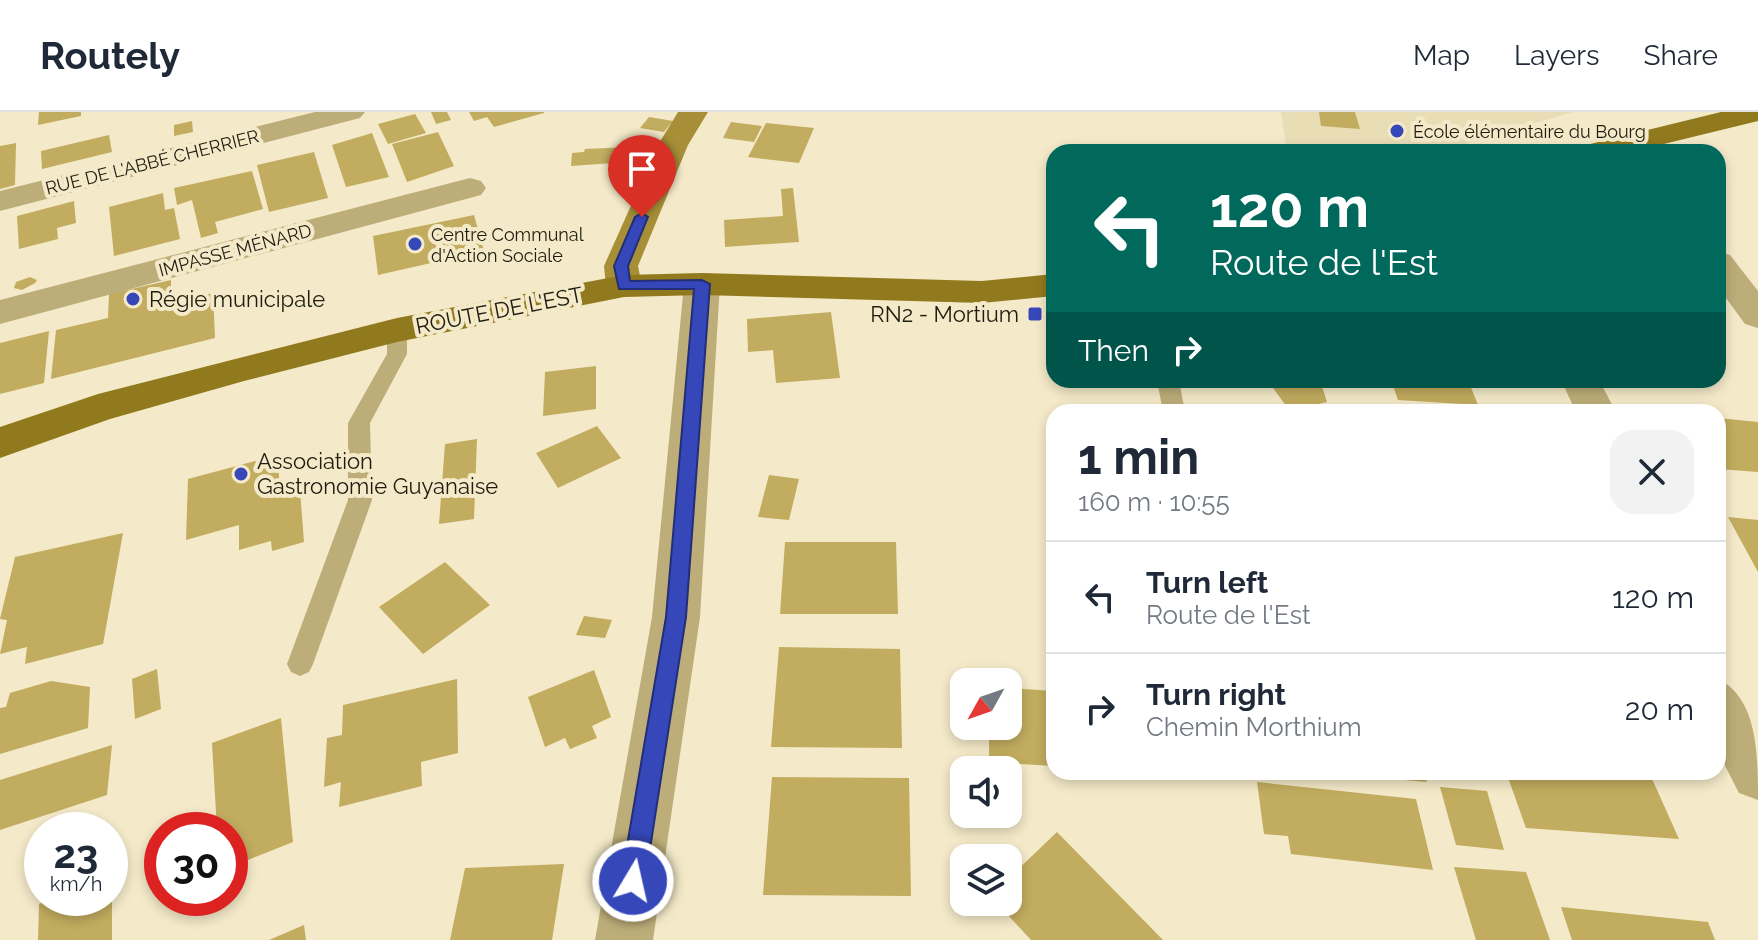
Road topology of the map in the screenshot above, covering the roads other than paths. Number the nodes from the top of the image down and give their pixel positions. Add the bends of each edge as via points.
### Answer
1 (350, 112) edge
2 (693, 112) edge
3 (1758, 112) edge
4 (1635, 144) edge
5 (470, 188) dead end
6 (0, 201) edge
7 (1726, 274) edge
8 (702, 284) junction
9 (624, 286) junction
10 (1046, 286) edge
11 (0, 312) edge
12 (1758, 316) edge
13 (397, 330) junction
14 (98, 408) junction
15 (0, 425) edge
16 (0, 443) edge
17 (300, 664) dead end
18 (1726, 717) edge
19 (1758, 775) edge
20 (624, 940) edge

1 - 6 street, RUE DE L'ABBÉ CHERRIER
2 - 9 street via 673,145 621,266
3 - 4 main road
5 - 11 street, IMPASSE MÉNARD
7 - 12 street
8 - 9 main road, ROUTE DE L'EST
8 - 10 main road, ROUTE DE L'EST via 982,292
8 - 20 street via 676,617
9 - 13 main road, ROUTE DE L'EST
13 - 14 main road, ROUTE DE L'EST
13 - 17 lane via 397,354 359,423 360,500
14 - 15 main road, ROUTE DE L'EST
14 - 16 main road, ROUTE DE L'EST
18 - 19 street

